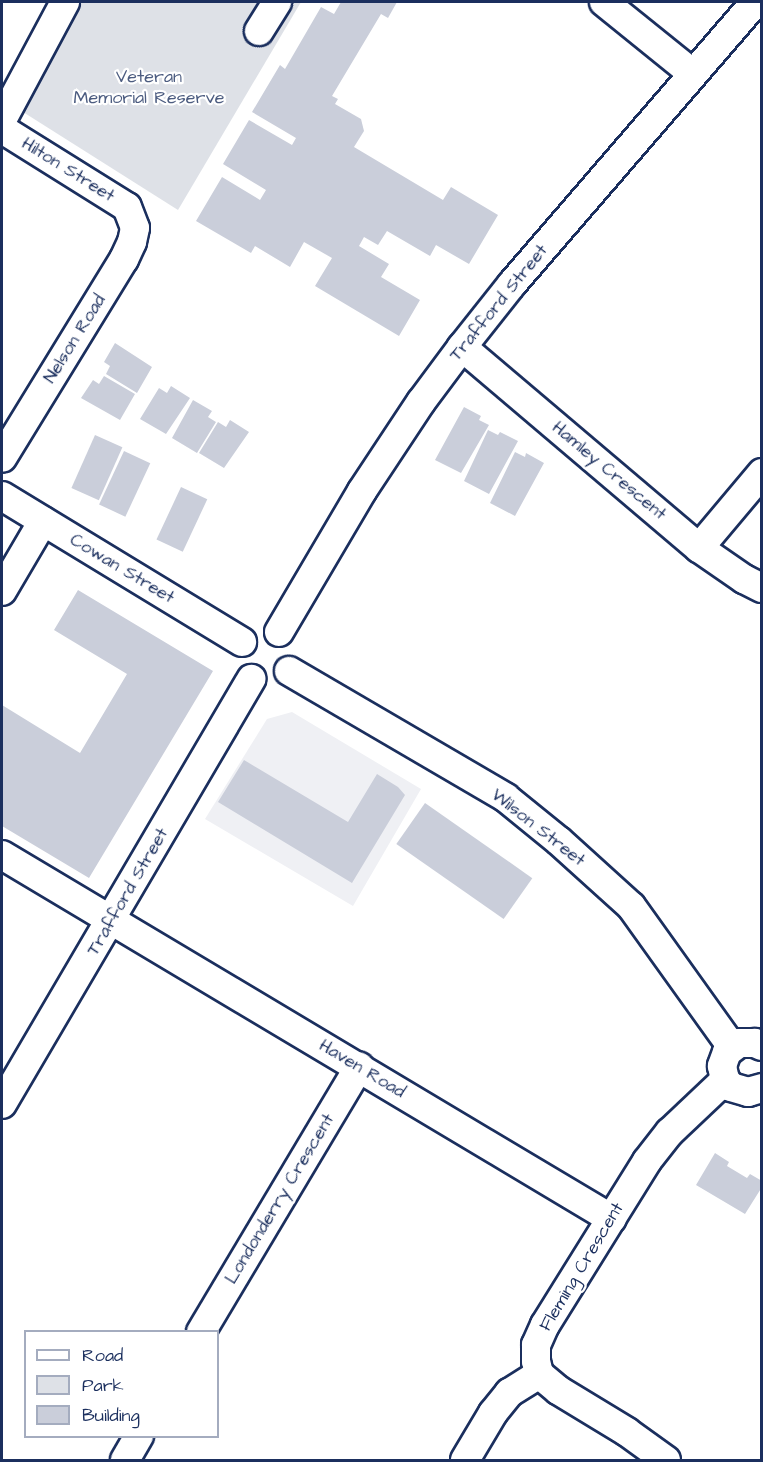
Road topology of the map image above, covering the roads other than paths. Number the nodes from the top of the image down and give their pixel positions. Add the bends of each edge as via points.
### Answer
1 (65, 2) edge
2 (277, 2) edge
3 (604, 2) edge
4 (755, 2) edge
5 (259, 31) dead end
6 (692, 74) junction
7 (2, 120) edge
8 (2, 129) edge
9 (132, 215) joint
10 (462, 347) junction
11 (2, 458) edge
12 (762, 473) edge
13 (2, 496) edge
14 (43, 521) junction
15 (699, 548) junction
16 (762, 588) edge
17 (2, 591) edge
18 (279, 632) junction
19 (242, 642) junction
20 (289, 671) junction
21 (251, 679) junction
22 (2, 855) edge
23 (112, 919) junction
24 (762, 1046) edge
25 (732, 1047) junction
26 (359, 1067) junction
27 (726, 1080) junction
28 (762, 1088) edge
29 (2, 1104) edge
30 (612, 1219) junction
31 (202, 1330) edge
32 (539, 1374) junction
33 (138, 1438) edge
34 (125, 1461) edge
35 (465, 1461) edge
36 (666, 1461) edge

1 - 7 street
2 - 5 street
3 - 6 street
4 - 6 street, Trafford Street
6 - 10 street, Trafford Street
8 - 9 street, Hilton Street via 113,197
9 - 11 street, Nelson Road via 135,228 124,259
10 - 15 street, Hamley Crescent
10 - 18 street, Trafford Street via 362,491
12 - 15 street
13 - 14 street, Cowan Street
14 - 17 street
14 - 19 street, Cowan Street
15 - 16 street, Hamley Crescent
18 - 19 street via 262,628
18 - 20 street via 294,654
19 - 21 street via 240,667
20 - 21 street via 276,682 259,683
20 - 25 street, Wilson Street via 506,798 560,841 631,906
21 - 23 street, Trafford Street
22 - 23 street, Haven Road
23 - 26 street, Haven Road
23 - 29 street, Trafford Street
24 - 25 street via 747,1042
25 - 27 street via 722,1066
26 - 30 street, Haven Road
26 - 31 street, Londonderry Crescent
27 - 28 street via 739,1091
27 - 30 street, Fleming Crescent via 670,1132 647,1161
30 - 32 street, Fleming Crescent via 545,1325 537,1345
32 - 35 street via 509,1393
32 - 36 street
33 - 34 street

